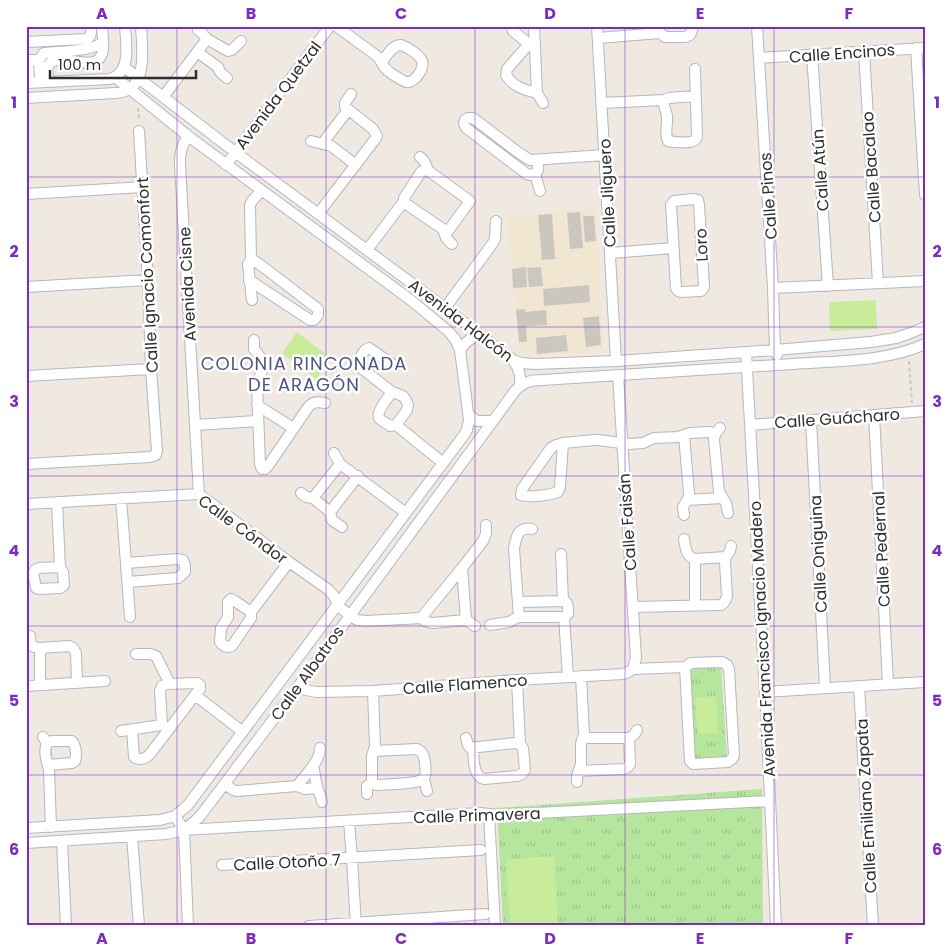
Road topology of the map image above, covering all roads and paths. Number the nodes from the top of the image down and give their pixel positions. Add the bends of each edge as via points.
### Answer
1 (91, 26) edge
2 (102, 26) edge
3 (125, 26) edge
4 (141, 26) edge
5 (330, 26) edge
6 (336, 26) edge
7 (511, 26) edge
8 (534, 26) edge
9 (597, 26) edge
10 (757, 26) edge
11 (198, 30) dead end
12 (660, 30) edge
13 (691, 31) edge
14 (598, 38) junction
15 (207, 39) junction
16 (241, 41) dead end
17 (26, 42) edge
18 (44, 42) junction
19 (103, 43) junction
20 (532, 43) junction
21 (73, 45) junction
22 (920, 48) edge
23 (228, 51) junction
24 (864, 51) junction
25 (197, 52) junction
26 (812, 54) junction
27 (34, 58) edge
28 (759, 58) junction
29 (382, 62) dead end
30 (124, 67) junction
31 (218, 67) junction
32 (695, 69) dead end
33 (115, 77) junction
34 (139, 78) junction
35 (227, 78) dead end
36 (44, 82) junction
37 (28, 83) edge
38 (133, 92) junction
39 (537, 93) junction
40 (351, 94) dead end
41 (695, 96) junction
42 (163, 97) junction
43 (26, 98) edge
44 (664, 100) junction
45 (543, 103) dead end
46 (602, 103) junction
47 (348, 110) junction
48 (140, 131) joint
49 (188, 136) junction
50 (235, 152) junction
51 (605, 155) junction
52 (420, 157) dead end
53 (537, 160) junction
54 (226, 165) junction
55 (356, 165) junction
56 (427, 169) junction
57 (535, 174) junction
58 (143, 187) junction
59 (261, 191) junction
60 (540, 191) dead end
61 (26, 194) edge
62 (925, 195) edge
63 (404, 201) junction
64 (318, 214) junction
65 (496, 221) dead end
66 (445, 235) junction
67 (452, 244) dead end
68 (674, 248) junction
69 (367, 250) junction
70 (611, 253) junction
71 (250, 260) junction
72 (148, 280) junction
73 (250, 280) junction
74 (925, 281) edge
75 (878, 283) junction
76 (828, 286) junction
77 (26, 287) edge
78 (773, 288) junction
79 (252, 300) dead end
80 (444, 308) junction
81 (925, 327) edge
82 (481, 336) junction
83 (254, 340) dead end
84 (925, 344) edge
85 (460, 350) junction
86 (775, 350) junction
87 (908, 351) junction
88 (746, 352) junction
89 (513, 360) junction
90 (616, 360) junction
91 (779, 365) junction
92 (395, 366) dead end
93 (747, 367) junction
94 (151, 369) junction
95 (618, 375) junction
96 (26, 376) edge
97 (520, 385) junction
98 (392, 392) junction
99 (326, 403) dead end
100 (257, 405) junction
101 (925, 411) edge
102 (912, 412) junction
103 (469, 415) junction
104 (874, 415) junction
105 (811, 420) junction
106 (258, 421) junction
107 (492, 421) junction
108 (195, 425) junction
109 (396, 425) junction
110 (750, 425) junction
111 (293, 428) junction
112 (684, 435) junction
113 (622, 443) junction
114 (562, 444) junction
115 (334, 453) dead end
116 (443, 463) junction
117 (26, 464) edge
118 (340, 464) junction
119 (358, 476) junction
120 (301, 493) dead end
121 (199, 494) junction
122 (121, 498) junction
123 (313, 498) junction
124 (722, 498) junction
125 (687, 500) junction
126 (57, 502) junction
127 (26, 504) edge
128 (330, 512) junction
129 (406, 513) junction
130 (728, 513) dead end
131 (684, 515) dead end
132 (486, 525) dead end
133 (342, 527) dead end
134 (532, 529) dead end
135 (684, 539) dead end
136 (731, 546) dead end
137 (561, 554) dead end
138 (726, 557) junction
139 (695, 559) junction
140 (289, 562) junction
141 (126, 563) junction
142 (60, 567) dead end
143 (462, 568) junction
144 (128, 582) junction
145 (563, 600) junction
146 (518, 602) junction
147 (338, 604) junction
148 (695, 605) junction
149 (633, 607) junction
150 (251, 612) dead end
151 (350, 616) junction
152 (130, 617) dead end
153 (564, 617) junction
154 (421, 618) junction
155 (519, 618) junction
156 (466, 620) junction
157 (490, 625) dead end
158 (475, 626) dead end
159 (30, 636) dead end
160 (40, 648) junction
161 (136, 654) dead end
162 (685, 667) junction
163 (633, 669) junction
164 (568, 676) junction
165 (581, 676) junction
166 (517, 680) junction
167 (105, 681) dead end
168 (925, 682) edge
169 (77, 683) junction
170 (170, 684) junction
171 (888, 684) junction
172 (40, 685) junction
173 (26, 686) edge
174 (860, 686) junction
175 (297, 688) junction
176 (825, 688) junction
177 (373, 691) junction
178 (765, 692) junction
179 (195, 695) junction
180 (166, 728) junction
181 (132, 730) junction
182 (638, 730) dead end
183 (120, 731) dead end
184 (243, 732) junction
185 (466, 738) dead end
186 (584, 738) junction
187 (629, 738) junction
188 (520, 744) junction
189 (320, 748) dead end
190 (473, 748) junction
191 (374, 751) junction
192 (48, 765) junction
193 (313, 766) junction
194 (423, 780) junction
195 (372, 783) junction
196 (225, 784) junction
197 (297, 786) junction
198 (317, 788) junction
199 (427, 791) dead end
200 (367, 794) dead end
201 (770, 801) junction
202 (322, 802) dead end
203 (489, 814) junction
204 (175, 816) junction
205 (349, 821) junction
206 (51, 827) junction
207 (26, 828) edge
208 (184, 830) junction
209 (132, 836) junction
210 (62, 841) junction
211 (26, 842) edge
212 (481, 850) dead end
213 (352, 858) junction
214 (222, 865) dead end
215 (485, 914) dead end
216 (356, 924) edge
217 (66, 926) edge
218 (139, 926) edge
219 (188, 926) edge
220 (309, 926) edge
221 (495, 926) edge
222 (776, 926) edge
223 (873, 926) edge

1 - 21 street via 89,38
2 - 19 street
3 - 30 street via 127,54
4 - 34 street
5 - 50 street, Avenida Quetzal
6 - 29 street
7 - 20 street via 513,31
8 - 20 street
9 - 14 street, Calle Jilguero
10 - 28 street, Calle Pinos
11 - 15 street
12 - 13 street via 665,37 685,37
12 - 14 street
14 - 46 street, Calle Jilguero
15 - 23 street
15 - 25 street
16 - 23 street
17 - 18 street
18 - 21 street
18 - 27 street
19 - 21 street via 91,48
19 - 36 street via 102,54 94,61 51,62
20 - 39 street
20 - 39 street via 507,69 506,76 519,88
21 - 27 street
22 - 24 street, Calle Encinos
22 - 62 street
23 - 31 street
24 - 26 street, Calle Encinos
24 - 75 street, Calle Bacalao
25 - 31 street
25 - 42 street
26 - 28 street, Calle Encinos
26 - 76 street, Calle Atún
27 - 36 street
27 - 37 street
28 - 78 street, Calle Pinos
30 - 33 street
30 - 34 street, Avenida Halcón
31 - 35 street
32 - 41 street
33 - 36 street
33 - 38 street, Avenida Halcón
34 - 38 street
34 - 42 street, Avenida Halcón
36 - 37 street
38 - 43 street
38 - 48 path
38 - 49 street, Avenida Halcón
39 - 45 street
40 - 47 street via 344,104
41 - 44 street
41 - 44 street via 697,136 693,142 668,141
42 - 50 street, Avenida Halcón
44 - 46 street
46 - 51 street, Calle Jilguero
47 - 55 street via 376,133 376,138
47 - 55 street via 316,143 331,146
48 - 58 street, Calle Ignacio Comonfort
49 - 54 street, Avenida Halcón
49 - 108 street, Avenida Cisne via 181,150 180,166
50 - 54 street, Avenida Quetzal
50 - 64 street, Avenida Halcón
51 - 53 street
51 - 70 street, Calle Jilguero
52 - 56 street
53 - 57 street via 539,169
53 - 57 street via 525,157 473,118 465,120 466,128 527,174
54 - 59 street, Avenida Halcón
55 - 64 street
56 - 63 street
56 - 66 street via 470,201
57 - 60 street
58 - 61 street
58 - 72 street, Calle Ignacio Comonfort
59 - 71 street via 250,205
59 - 85 street, Avenida Halcón via 433,317 452,335
63 - 66 street via 443,229
63 - 69 street
64 - 69 street, Avenida Halcón
65 - 80 street via 493,244
66 - 67 street
68 - 68 street, Loro via 672,202 698,200 704,287 701,291 681,292 676,288
68 - 70 street
69 - 80 street, Avenida Halcón
70 - 90 street, Calle Jilguero
71 - 73 street
71 - 73 street via 316,307 318,315 310,320
72 - 77 street
72 - 94 street, Calle Ignacio Comonfort
73 - 79 street
74 - 75 street
75 - 76 street
76 - 78 street
78 - 86 street, Calle Pinos
80 - 82 street, Avenida Halcón
81 - 86 street, Avenida Halcón via 896,338 871,342
82 - 85 street via 467,341
82 - 89 street, Avenida Halcón
83 - 100 street via 254,349 262,364
84 - 87 street
85 - 103 street, Calle Albatros
86 - 88 street, Avenida Halcón
86 - 91 street, Calle Pinos
87 - 91 street via 874,358
87 - 102 path
88 - 90 street, Avenida Halcón
88 - 93 street, Avenida Francisco Ignacio Madero
89 - 90 street, Avenida Halcón via 535,364
89 - 97 street via 520,370
91 - 93 street
92 - 98 street via 369,348 358,362
93 - 95 street
93 - 110 street, Avenida Francisco Ignacio Madero
94 - 96 street
94 - 117 street, Calle Ignacio Comonfort via 156,454 150,457
95 - 97 street via 534,380
95 - 113 street, Calle Faisán
97 - 107 street, Calle Albatros
98 - 109 street via 405,398 408,405
98 - 109 street via 378,416 390,426
99 - 111 street via 312,403
100 - 106 street
100 - 111 street
101 - 102 street, Calle Guácharo
102 - 104 street, Calle Guácharo
103 - 107 street via 477,421
103 - 116 street, Calle Albatros via 467,430
104 - 105 street, Calle Guácharo
104 - 171 street, Calle Pedernal
105 - 110 street, Calle Guácharo
105 - 176 street, Calle Oniguina
106 - 108 street
106 - 111 street via 260,464 264,470
107 - 151 street, Calle Albatros
108 - 121 street, Avenida Cisne
109 - 116 street
110 - 178 street, Avenida Francisco Ignacio Madero
112 - 113 street via 654,438 638,444
112 - 124 street via 718,431 714,440 718,492
112 - 125 street
113 - 114 street via 598,440
113 - 149 street, Calle Faisán
114 - 114 street via 551,448 521,495 558,492
115 - 118 street
116 - 129 street, Calle Albatros
118 - 119 street
118 - 123 street
119 - 128 street
119 - 129 street
120 - 123 street
121 - 122 street, Calle Cóndor
121 - 140 street, Calle Cóndor
122 - 126 street, Calle Cóndor
122 - 141 street
123 - 128 street
124 - 125 street
124 - 130 street
125 - 131 street via 683,507
126 - 127 street, Calle Cóndor
126 - 142 street
128 - 133 street via 332,520
129 - 147 street, Calle Albatros
132 - 143 street via 483,540
134 - 146 street via 522,529 515,545
135 - 139 street via 687,553
136 - 138 street
137 - 145 street
138 - 139 street
138 - 148 street via 726,602
139 - 148 street
140 - 147 street, Calle Cóndor via 329,590
140 - 150 street
141 - 144 street
141 - 144 street via 182,559 185,562 184,572 178,578
143 - 154 street
143 - 156 street
144 - 152 street
145 - 146 street
145 - 153 street via 568,607 568,614
146 - 155 street
147 - 151 street, Calle Cóndor
147 - 184 street, Calle Albatros
148 - 149 street
149 - 163 street, Calle Faisán via 636,658
151 - 154 street via 366,621
151 - 175 street, Calle Albatros
153 - 155 street
153 - 164 street
154 - 156 street via 432,623
155 - 157 street
156 - 158 street
159 - 160 street via 32,646
160 - 169 street via 74,648
160 - 172 street
161 - 170 street via 156,656
162 - 162 street, Calle Flamenco via 691,663 722,662 729,667 734,755 728,762 693,764 690,761
162 - 163 street, Calle Flamenco
163 - 165 street, Calle Flamenco via 623,674
164 - 165 street, Calle Flamenco
164 - 166 street, Calle Flamenco
165 - 186 street
166 - 177 street, Calle Flamenco
166 - 188 street
167 - 169 street
168 - 171 street
169 - 172 street
170 - 179 street via 197,682 200,689
170 - 180 street via 161,688
171 - 174 street
172 - 173 street
174 - 176 street
174 - 223 street, Calle Emiliano Zapata
175 - 177 street, Calle Flamenco via 316,692
175 - 196 street, Calle Albatros
176 - 178 street
177 - 191 street
178 - 201 street, Avenida Francisco Ignacio Madero
179 - 180 street
179 - 184 street
180 - 181 street
180 - 181 street via 150,754 142,759 135,759 133,755
181 - 183 street
182 - 187 street
184 - 204 street, Calle Albatros via 188,805
185 - 190 street via 469,747
186 - 187 street
186 - 187 street via 578,776 628,767
188 - 190 street
188 - 190 street via 525,770 522,774 484,779 476,772
189 - 193 street
191 - 194 street via 420,750 426,774
191 - 195 street
192 - 192 street via 45,740 72,741 75,760
192 - 206 street
193 - 197 street
193 - 198 street
194 - 195 street
194 - 199 street
195 - 200 street via 367,786
196 - 197 street via 237,791
196 - 208 street, Calle Albatros via 201,815
197 - 198 street
198 - 202 street
201 - 203 street, Calle Primavera
201 - 222 street, Avenida Francisco Ignacio Madero
203 - 205 street, Calle Primavera
203 - 221 street
204 - 206 street via 160,820
204 - 208 street
205 - 208 street, Calle Primavera
205 - 213 street
206 - 207 street
208 - 209 street
208 - 219 street
209 - 210 street
209 - 218 street
210 - 211 street
210 - 217 street
212 - 213 street, Calle Otoño 7
213 - 214 street, Calle Otoño 7
213 - 216 street
215 - 216 street
216 - 220 street

